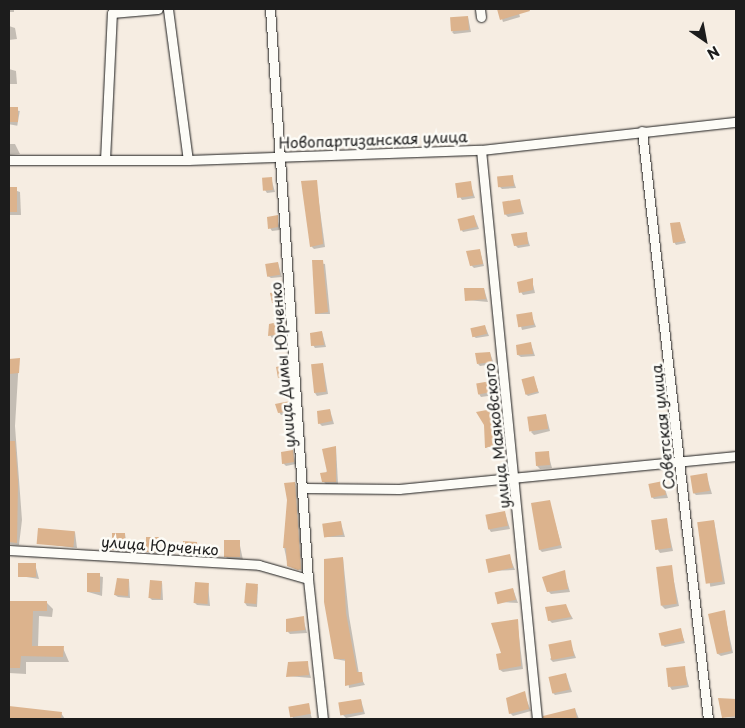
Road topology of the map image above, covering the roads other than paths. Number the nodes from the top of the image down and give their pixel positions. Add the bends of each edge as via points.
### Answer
1 (158, 9) edge
2 (168, 9) edge
3 (270, 9) edge
4 (736, 122) edge
5 (642, 132) junction
6 (481, 150) junction
7 (278, 156) junction
8 (9, 160) edge
9 (105, 160) junction
10 (188, 160) junction
11 (736, 456) edge
12 (679, 458) junction
13 (514, 477) junction
14 (305, 488) junction
15 (9, 550) edge
16 (308, 579) junction
17 (323, 719) edge
18 (537, 719) edge
19 (708, 719) edge

1 - 9 street via 112,13
2 - 10 street
3 - 7 street, улица Димы Юрченко
4 - 5 street, Новопартизанская улица
5 - 6 street, Новопартизанская улица
5 - 12 street, Советская улица
6 - 7 street, Новопартизанская улица
6 - 13 street, улица Маяковского
7 - 10 street, Новопартизанская улица
7 - 14 street, улица Димы Юрченко
8 - 9 street, Новопартизанская улица
9 - 10 street, Новопартизанская улица
11 - 12 street
12 - 13 street
12 - 19 street, Советская улица
13 - 14 street via 400,489
13 - 18 street, улица Маяковского
14 - 16 street, улица Димы Юрченко
15 - 16 street, улица Юрченко via 259,566
16 - 17 street, улица Димы Юрченко

